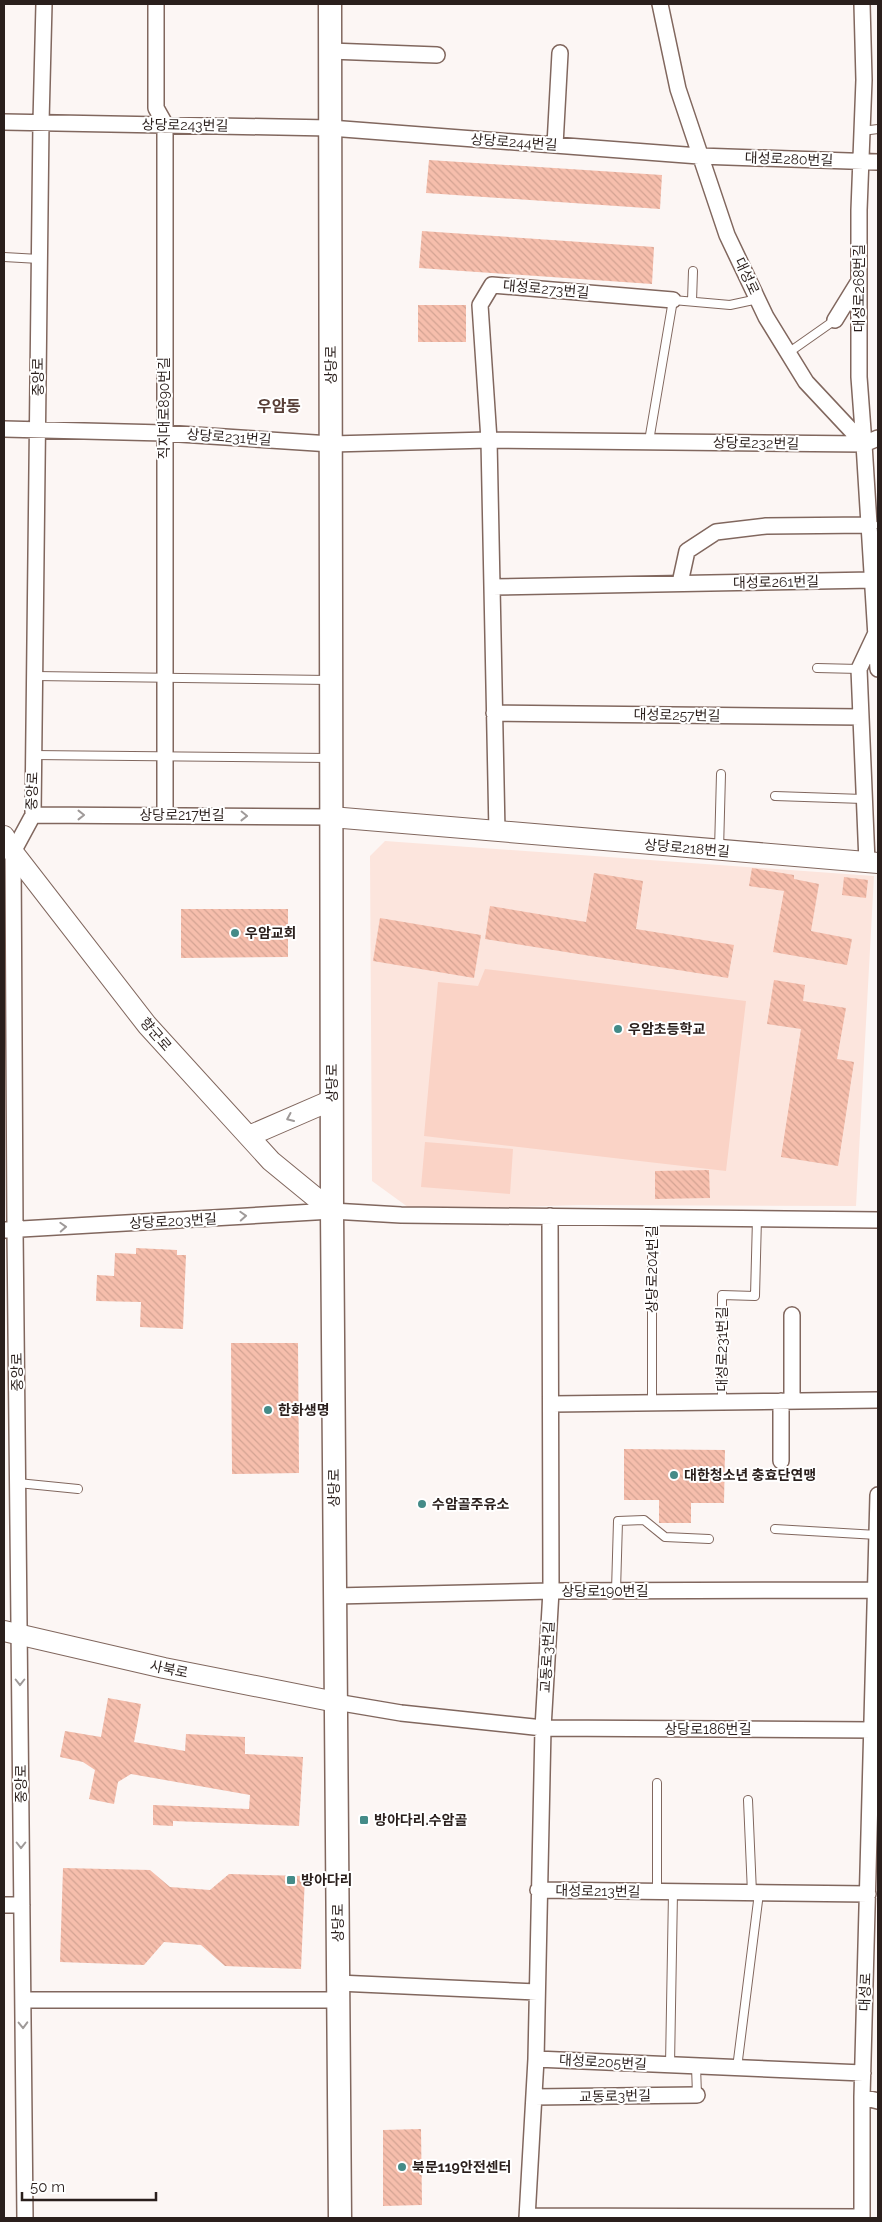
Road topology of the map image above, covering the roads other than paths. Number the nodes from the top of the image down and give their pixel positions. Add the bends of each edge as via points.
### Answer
1 (44, 4) edge
2 (156, 4) edge
3 (330, 4) edge
4 (660, 4) edge
5 (862, 4) edge
6 (330, 51) junction
7 (560, 53) dead end
8 (437, 55) dead end
9 (4, 122) edge
10 (40, 122) junction
11 (165, 124) junction
12 (330, 128) junction
13 (878, 129) edge
14 (862, 132) junction
15 (555, 145) junction
16 (699, 156) junction
17 (861, 162) junction
18 (878, 162) edge
19 (4, 257) edge
20 (39, 259) junction
21 (693, 271) dead end
22 (859, 280) junction
23 (758, 299) junction
24 (674, 300) junction
25 (692, 301) junction
26 (835, 320) joint
27 (788, 353) junction
28 (4, 428) edge
29 (38, 429) junction
30 (164, 433) junction
31 (489, 440) junction
32 (649, 441) junction
33 (871, 441) edge
34 (331, 444) junction
35 (873, 535) edge
36 (873, 580) junction
37 (680, 583) junction
38 (492, 587) junction
39 (875, 634) junction
40 (817, 668) dead end
41 (859, 669) junction
42 (878, 669) edge
43 (35, 676) junction
44 (164, 678) junction
45 (331, 680) junction
46 (494, 713) junction
47 (861, 717) junction
48 (33, 755) junction
49 (165, 757) junction
50 (331, 758) junction
51 (721, 774) dead end
52 (775, 796) dead end
53 (863, 799) junction
54 (32, 815) junction
55 (165, 815) junction
56 (331, 817) junction
57 (496, 832) junction
58 (7, 850) edge
59 (719, 850) junction
60 (873, 862) edge
61 (332, 1100) junction
62 (249, 1136) junction
63 (332, 1211) junction
64 (550, 1216) junction
65 (652, 1217) junction
66 (757, 1218) junction
67 (878, 1220) edge
68 (9, 1230) edge
69 (792, 1315) dead end
70 (878, 1400) edge
71 (786, 1401) junction
72 (652, 1402) junction
73 (722, 1402) junction
74 (552, 1404) junction
75 (781, 1461) dead end
76 (18, 1483) junction
77 (78, 1489) dead end
78 (878, 1496) edge
79 (877, 1525) edge
80 (776, 1530) dead end
81 (709, 1538) dead end
82 (876, 1590) junction
83 (551, 1591) junction
84 (616, 1591) junction
85 (335, 1596) junction
86 (12, 1632) edge
87 (336, 1702) junction
88 (543, 1728) junction
89 (873, 1730) junction
90 (657, 1782) dead end
91 (748, 1800) dead end
92 (538, 1890) junction
93 (657, 1891) junction
94 (673, 1892) junction
95 (755, 1893) junction
96 (868, 1894) junction
97 (4, 1905) edge
98 (22, 1906) junction
99 (338, 1991) junction
100 (537, 1992) junction
101 (23, 2000) junction
102 (536, 2059) junction
103 (670, 2065) junction
104 (696, 2066) junction
105 (737, 2068) junction
106 (863, 2073) junction
107 (697, 2095) joint
108 (534, 2097) junction
109 (862, 2097) junction
110 (878, 2101) edge
111 (527, 2217) edge
112 (25, 2218) edge
113 (340, 2218) edge
114 (862, 2218) edge

1 - 10 street, 중앙로
2 - 11 street, 직지대로890번길 via 156,108
3 - 6 main road, 상당로
4 - 16 street, 대성로 via 678,89
5 - 14 street, 대성로268번길
6 - 8 street
6 - 12 main road, 상당로
7 - 15 street
9 - 10 street, 상당로243번길
10 - 11 street, 상당로243번길
10 - 20 street, 중앙로
11 - 12 street, 상당로243번길
11 - 30 street, 직지대로890번길
12 - 15 street, 상당로244번길
12 - 34 main road, 상당로
13 - 14 lane
14 - 17 street, 대성로268번길
15 - 16 street, 상당로244번길
16 - 17 street, 대성로280번길
16 - 23 street, 대성로 via 727,235
17 - 18 street, 대성로280번길
17 - 22 street, 대성로268번길
19 - 20 lane
20 - 29 street, 중앙로
21 - 25 lane
22 - 26 street
22 - 33 street, 대성로268번길 via 859,377
23 - 25 lane, 대성로273번길 via 730,304
23 - 27 street, 대성로
24 - 25 lane, 대성로273번길
24 - 31 street, 대성로273번길 via 492,285 480,304
24 - 32 lane
26 - 27 lane
27 - 33 street, 대성로 via 806,382
28 - 29 street, 상당로231번길
29 - 30 street, 상당로231번길
29 - 43 street, 중앙로
30 - 34 street, 상당로231번길
30 - 44 street, 직지대로890번길
31 - 32 street, 상당로232번길
31 - 34 street, 상당로232번길
31 - 38 street
32 - 33 street, 상당로232번길
33 - 35 street
34 - 45 main road, 상당로
35 - 36 street
35 - 37 street via 766,526 716,532 687,551
36 - 37 street, 대성로261번길
36 - 39 street
37 - 38 street, 대성로261번길
38 - 46 street
39 - 41 street
39 - 42 street
40 - 41 lane
41 - 47 street
43 - 44 lane
43 - 48 street, 중앙로
44 - 45 lane
44 - 49 street, 직지대로890번길
45 - 50 main road, 상당로
46 - 47 street, 대성로257번길
46 - 57 street
47 - 53 street
48 - 49 lane, 중앙로
48 - 54 street, 중앙로
49 - 50 lane
49 - 55 street, 직지대로890번길
50 - 56 main road, 상당로
51 - 59 lane
52 - 53 lane
53 - 60 street
54 -> 55 street, 상당로217번길
54 - 58 street, 중앙로
55 -> 56 street, 상당로217번길
56 - 57 street, 상당로218번길
56 - 61 main road, 상당로
57 - 59 street, 상당로218번길
58 - 62 street, 향군로 via 148,1025
58 - 68 street, 중앙로
59 - 60 street, 상당로218번길
61 -> 62 street
61 - 63 main road, 상당로
62 - 63 street, 향군로 via 271,1161
63 - 64 street, 상당로203번길
68 -> 63 street, 상당로203번길
63 - 85 main road, 상당로
64 - 65 street, 상당로203번길
64 - 74 street, 교동로3번길
65 - 66 street, 상당로203번길
65 - 72 lane, 상당로204번길
66 - 67 street, 상당로203번길
66 - 73 lane, 대성로231번길 via 755,1296 722,1295
68 - 76 street, 중앙로
69 - 71 street
70 - 71 street, 대성로231번길
71 - 73 street, 대성로231번길
71 - 75 street
72 - 73 street, 대성로231번길
72 - 74 street, 대성로231번길
74 - 83 street, 교동로3번길
76 - 77 lane
76 - 86 street, 중앙로
78 - 79 street, 대성로
79 - 80 lane
79 - 82 street, 대성로
81 - 84 lane via 665,1537 644,1520 618,1521
82 - 84 street, 상당로190번길
82 - 89 street, 대성로
83 - 84 street, 상당로190번길
83 - 85 street, 상당로190번길
83 - 88 street, 교동로3번길
85 - 87 main road, 상당로
86 - 87 street, 사북로 via 164,1668
86 -> 98 street, 중앙로
87 - 88 street, 상당로186번길 via 401,1714
87 - 99 main road, 상당로
88 - 89 street, 상당로186번길
88 - 92 street, 교동로3번길
89 - 96 street, 대성로
90 - 93 lane, 대성로213번길
91 - 95 lane
92 - 93 street, 대성로213번길
92 - 100 street, 교동로3번길
93 - 94 street, 대성로213번길
94 - 95 street, 대성로213번길
94 - 103 lane
95 - 96 street, 대성로213번길
95 - 105 lane
96 - 106 street, 대성로
97 - 98 street
98 - 101 street, 중앙로
99 - 100 street
99 - 101 street
99 - 113 main road, 상당로
100 - 102 street, 교동로3번길
101 -> 112 street, 중앙로
102 - 103 street, 대성로205번길
102 - 108 street, 교동로3번길
103 - 104 street, 대성로205번길
104 - 105 street, 대성로205번길
104 - 107 lane
105 - 106 street, 대성로205번길
106 - 109 street, 대성로
107 - 108 street, 교동로3번길
108 - 111 street, 교동로3번길
109 - 110 street
109 - 114 street, 대성로
111 - 114 street

